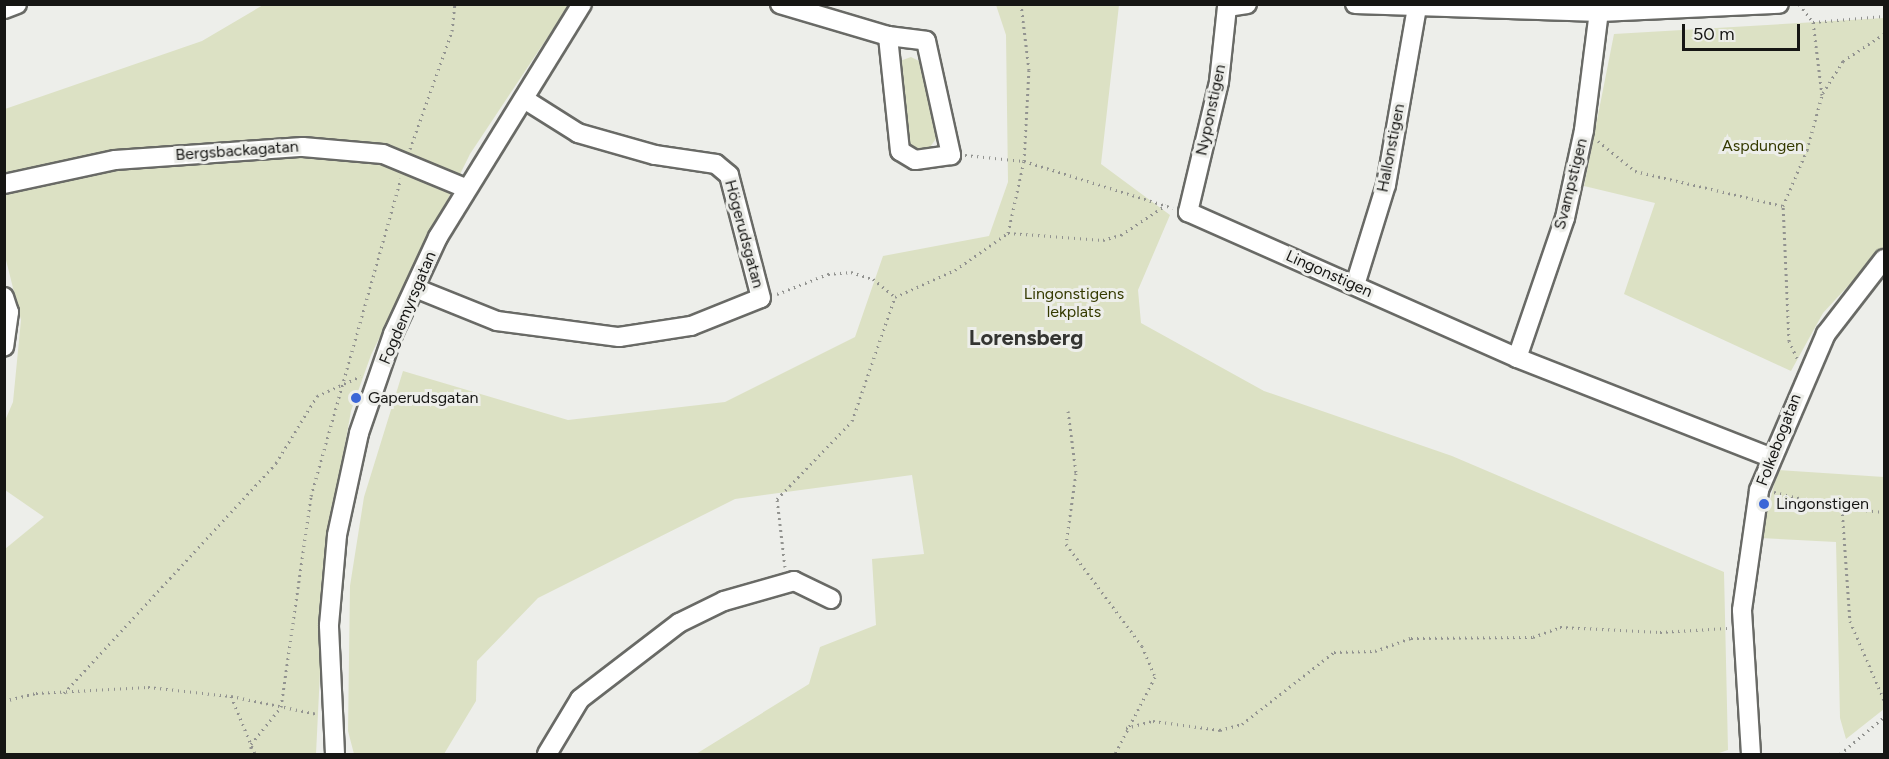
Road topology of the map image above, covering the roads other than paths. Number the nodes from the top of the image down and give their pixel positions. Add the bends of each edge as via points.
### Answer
1 (17, 4) edge
2 (582, 4) edge
3 (780, 4) edge
4 (1247, 4) edge
5 (1355, 4) edge
6 (1779, 4) edge
7 (1418, 8) junction
8 (1600, 8) edge
9 (4, 9) edge
10 (888, 36) junction
11 (524, 99) junction
12 (4, 184) edge
13 (465, 188) junction
14 (1188, 212) joint
15 (1884, 259) edge
16 (1355, 285) junction
17 (415, 288) junction
18 (4, 297) edge
19 (4, 347) edge
20 (1517, 358) junction
21 (1770, 457) junction
22 (831, 599) dead end
23 (335, 754) edge
24 (547, 754) edge
25 (1751, 754) edge

1 - 9 street
2 - 11 street, Fogdemyrsgatan
3 - 10 street
4 - 14 street, Nyponstigen via 1227,7 1219,82
5 - 7 street
6 - 8 street
7 - 8 street
7 - 16 street, Hallonstigen via 1386,185
8 - 20 street, Svampstigen via 1584,130 1565,218
10 - 10 street via 900,151 915,160 951,155 926,41
11 - 13 street, Fogdemyrsgatan
11 - 17 street, Högerudsgatan via 578,133 655,155 716,164 729,175 761,298 691,326 619,337 497,321
12 - 13 street, Bergsbackagatan via 115,160 239,149 315,148 383,154
13 - 17 street, Fogdemyrsgatan
14 - 16 street, Lingonstigen
15 - 21 street, Folkebogatan via 1826,334
16 - 20 street, Lingonstigen
17 - 23 street, Fogdemyrsgatan via 359,433 338,536 329,625 330,716
18 - 19 street via 9,312
20 - 21 street, Lingonstigen
21 - 25 street, Folkebogatan via 1759,490 1742,610
22 - 24 street via 794,581 724,601 647,643 580,699

